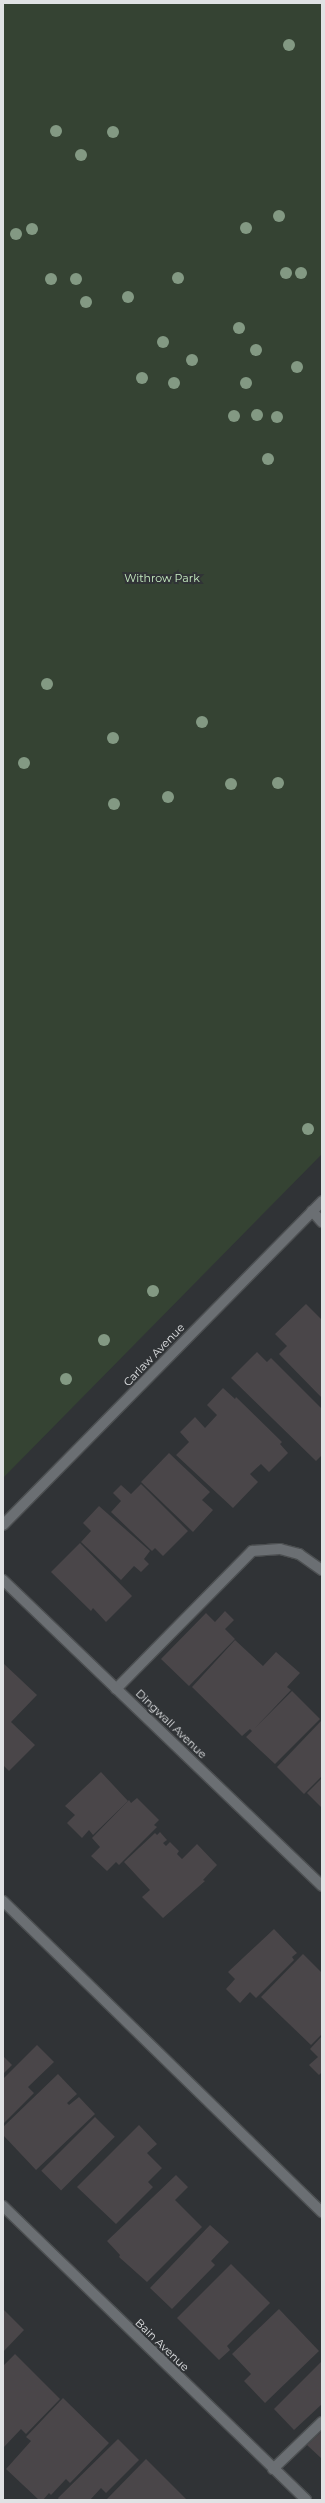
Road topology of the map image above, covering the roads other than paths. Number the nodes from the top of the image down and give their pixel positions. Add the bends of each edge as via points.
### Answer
1 (322, 1201) edge
2 (312, 1211) junction
3 (322, 1222) edge
4 (3, 1525) edge
5 (322, 1570) edge
6 (3, 1580) edge
7 (116, 1689) junction
8 (322, 1886) edge
9 (3, 1901) edge
10 (3, 2206) edge
11 (322, 2212) edge
12 (322, 2422) edge
13 (273, 2469) junction
14 (306, 2500) edge

1 - 2 street, Carlaw Avenue
2 - 3 street
2 - 4 street, Carlaw Avenue
5 - 7 street via 299,1554 280,1549 252,1551
6 - 7 street, Dingwall Avenue
7 - 8 street, Dingwall Avenue
9 - 11 street
10 - 13 street, Bain Avenue
12 - 13 street
13 - 14 street, Bain Avenue

